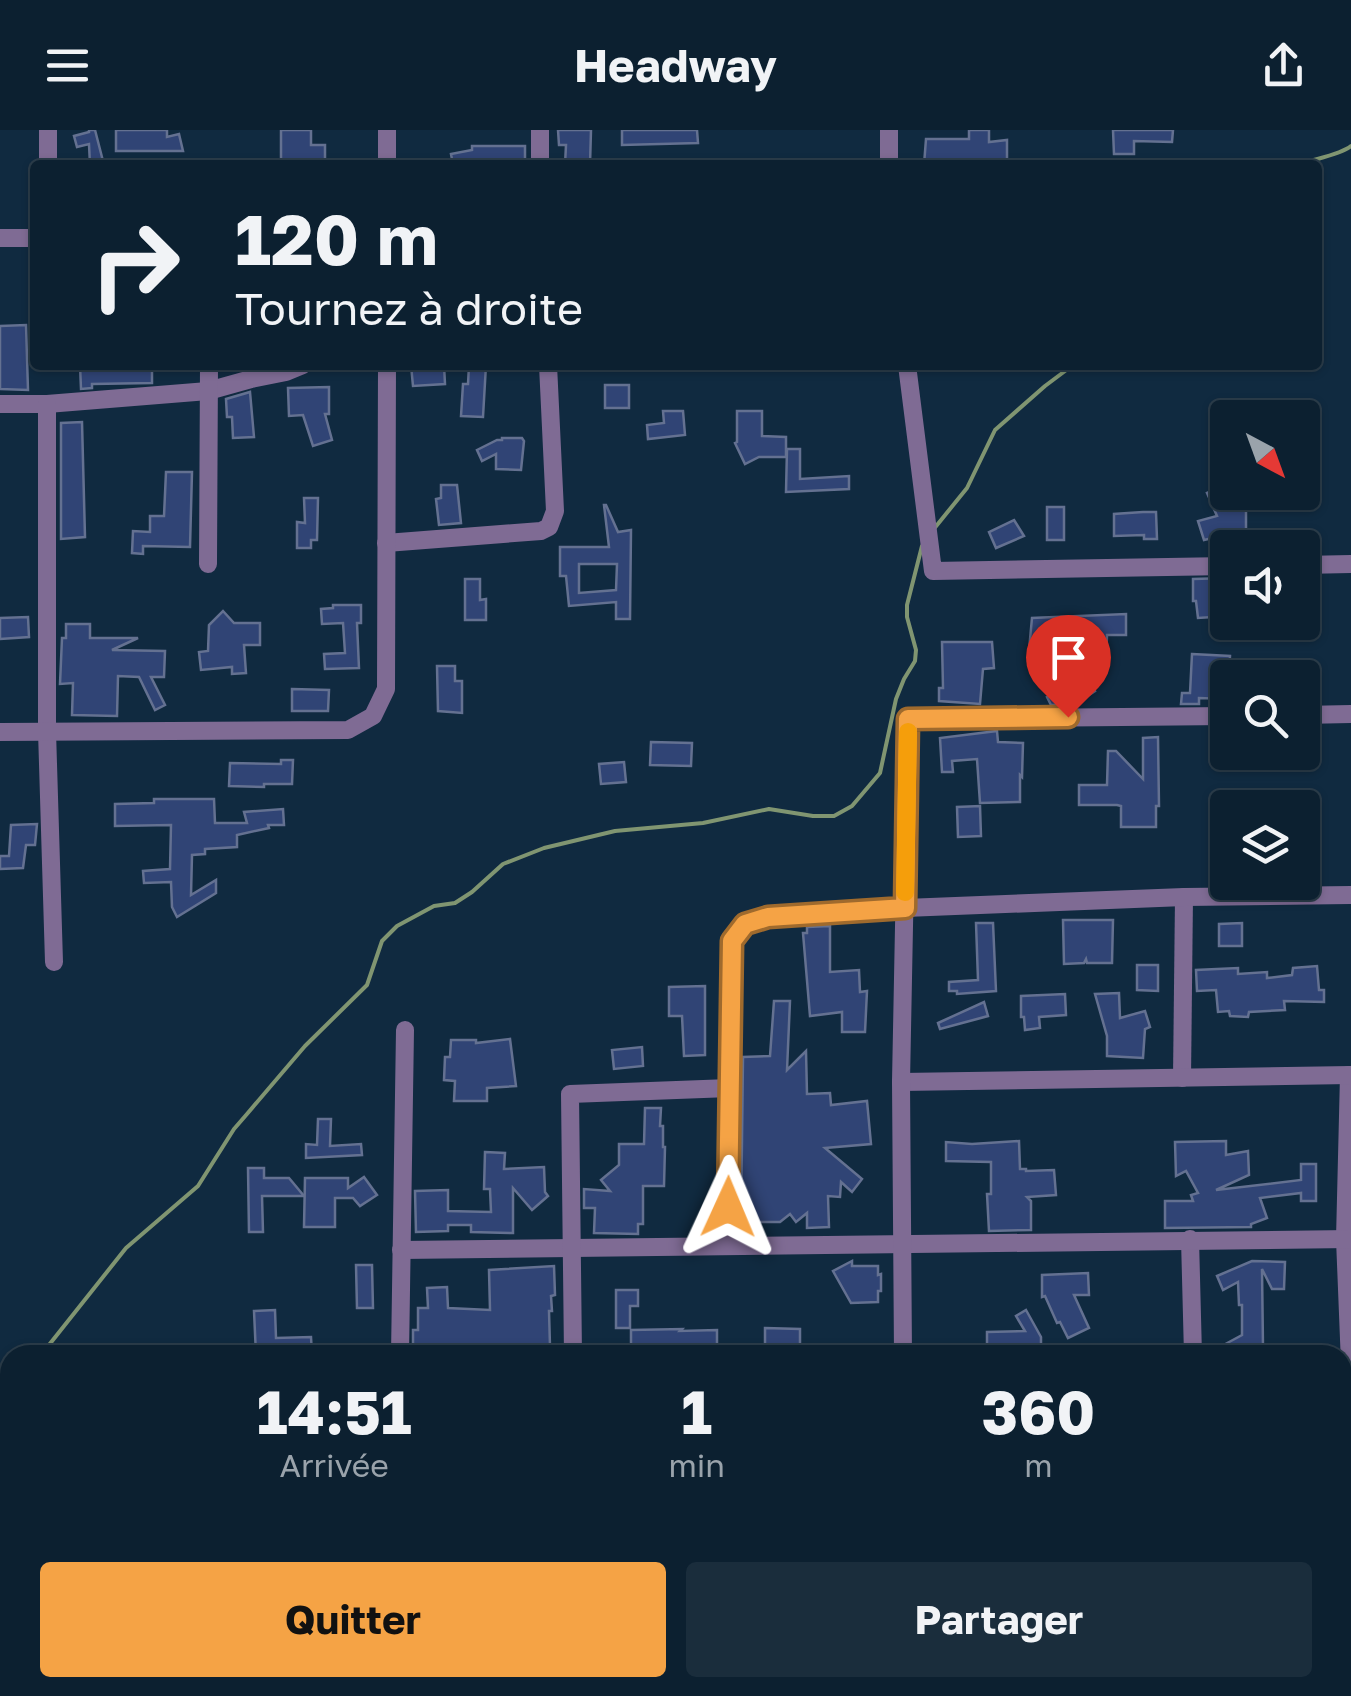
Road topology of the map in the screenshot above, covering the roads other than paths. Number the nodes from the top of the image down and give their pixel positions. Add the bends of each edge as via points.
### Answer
1 (48, 130) edge
2 (387, 130) edge
3 (540, 130) edge
4 (889, 130) edge
5 (48, 160) edge
6 (387, 160) edge
7 (540, 160) edge
8 (889, 160) edge
9 (0, 238) edge
10 (30, 238) edge
11 (209, 370) edge
12 (291, 370) edge
13 (388, 370) edge
14 (548, 370) edge
15 (908, 370) edge
16 (208, 392) junction
17 (0, 404) edge
18 (47, 404) junction
19 (386, 543) junction
20 (208, 564) dead end
21 (1320, 564) edge
22 (1351, 564) edge
23 (1210, 566) edge
24 (1351, 714) edge
25 (1320, 715) edge
26 (1210, 716) edge
27 (48, 731) junction
28 (0, 732) edge
29 (1351, 895) edge
30 (1184, 897) junction
31 (905, 908) junction
32 (54, 962) dead end
33 (405, 1030) dead end
34 (1350, 1075) edge
35 (1182, 1078) junction
36 (901, 1082) junction
37 (730, 1088) junction
38 (1190, 1239) junction
39 (1348, 1239) edge
40 (904, 1245) junction
41 (728, 1246) junction
42 (571, 1248) junction
43 (400, 1250) junction
44 (400, 1345) edge
45 (573, 1345) edge
46 (904, 1345) edge
47 (1193, 1345) edge
48 (1350, 1345) edge

1 - 5 street
2 - 6 street
3 - 7 street
4 - 8 street
9 - 10 street
11 - 16 street
12 - 16 street
13 - 19 street
14 - 19 street via 555,511 549,527
15 - 23 street via 933,571
16 - 18 street
16 - 20 street
17 - 18 street
18 - 27 street
19 - 27 street via 386,688 373,716 348,730
21 - 22 street
24 - 25 street
26 - 31 street via 908,719
27 - 28 street
27 - 32 street
29 - 30 street
30 - 31 street
30 - 35 street
31 - 36 street
31 - 37 street via 745,924 732,941
33 - 43 street
34 - 35 street
34 - 39 street
35 - 36 street
36 - 40 street
37 - 41 street
37 - 42 street via 570,1094
38 - 39 street
38 - 40 street
38 - 47 street
39 - 48 street
40 - 41 street
40 - 46 street
41 - 42 street
42 - 43 street
42 - 45 street
43 - 44 street

